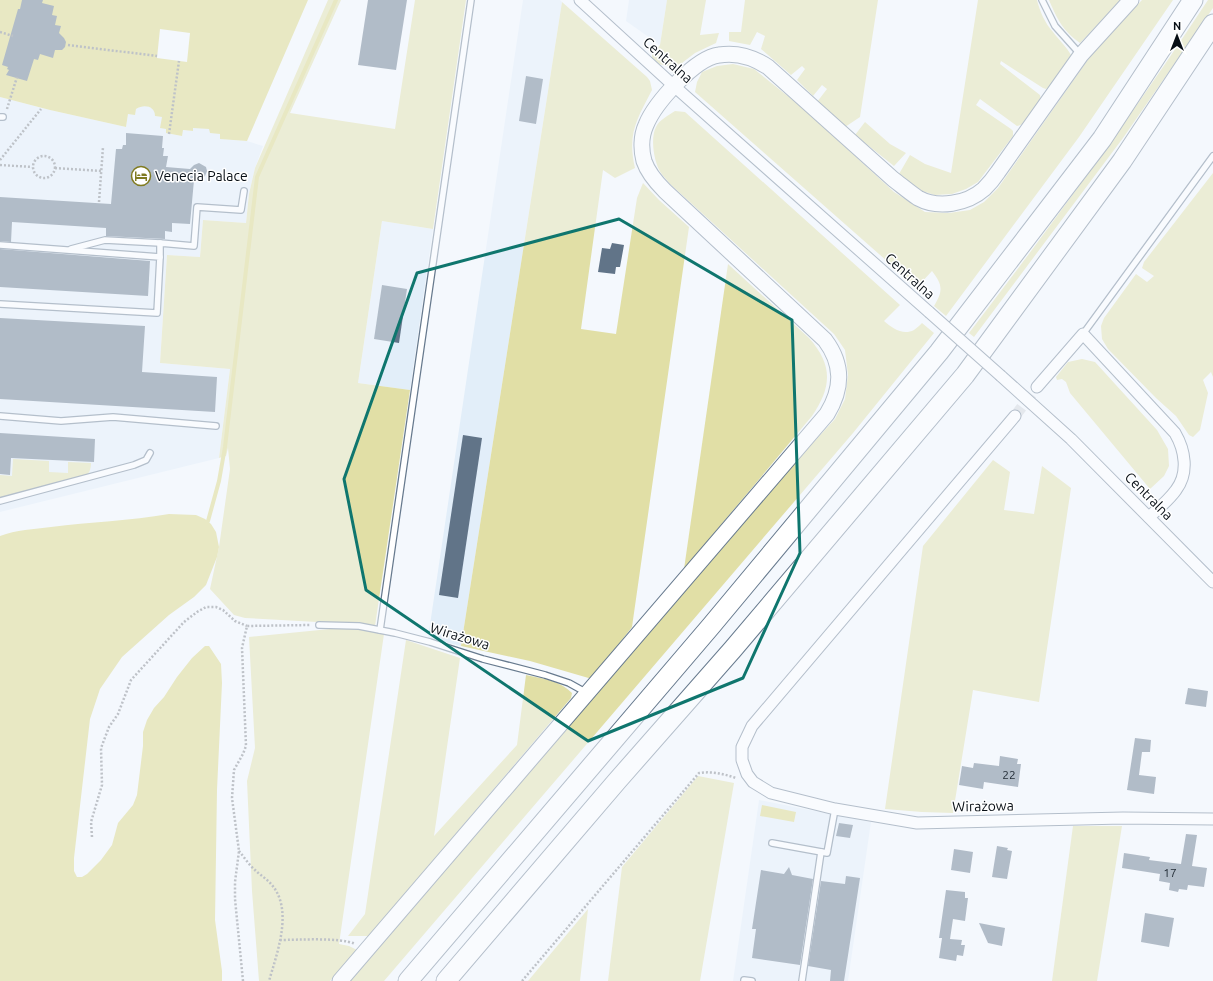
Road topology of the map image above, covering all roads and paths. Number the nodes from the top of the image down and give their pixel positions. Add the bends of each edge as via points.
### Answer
1 (471, 0) edge
2 (580, 0) edge
3 (1042, 0) edge
4 (1131, 0) edge
5 (1193, 0) edge
6 (1213, 24) edge
7 (1, 33) edge
8 (13, 36) dead end
9 (68, 45) dead end
10 (1081, 55) junction
11 (156, 56) dead end
12 (179, 61) dead end
13 (18, 77) dead end
14 (674, 86) junction
15 (8, 107) dead end
16 (41, 108) dead end
17 (169, 134) dead end
18 (103, 147) dead end
19 (1213, 156) edge
20 (0, 160) edge
21 (0, 165) edge
22 (32, 167) junction
23 (55, 168) junction
24 (101, 171) junction
25 (244, 191) dead end
26 (99, 202) dead end
27 (160, 243) junction
28 (0, 245) edge
29 (67, 250) junction
30 (160, 257) junction
31 (0, 304) edge
32 (1083, 334) junction
33 (1038, 387) tunnel mouth
34 (0, 416) edge
35 (1015, 416) tunnel mouth
36 (216, 426) dead end
37 (150, 453) dead end
38 (0, 501) edge
39 (1149, 517) junction
40 (1213, 582) edge
41 (319, 625) joint
42 (246, 626) junction
43 (380, 630) junction
44 (587, 693) junction
45 (759, 787) junction
46 (835, 809) junction
47 (1213, 818) edge
48 (92, 837) dead end
49 (772, 843) dead end
50 (239, 851) junction
51 (821, 852) junction
52 (280, 940) junction
53 (366, 950) junction
54 (744, 980) dead end
55 (244, 981) edge
56 (269, 981) edge
57 (340, 981) edge
58 (408, 981) edge
59 (446, 981) edge
60 (522, 981) edge
61 (752, 981) edge
62 (802, 981) edge

1 - 43 lane
2 - 14 street, Centralna
3 - 10 lane via 1055,26
4 - 10 street
5 - 58 highway via 1102,139 939,352 711,626
6 - 59 highway via 1122,161 965,375 733,649 617,780
7 - 8 path
9 - 11 path
10 - 14 street via 988,184 976,195 957,203 929,202 912,194 768,67 756,60 731,54 718,55 701,62
12 - 17 path
13 - 15 path
14 - 39 street, Centralna, bridge via 1071,439
14 - 44 street via 645,126 642,139 643,154 650,174 665,191 825,340 838,365 838,387 827,414
16 - 20 path
18 - 24 path
19 - 32 lane
21 - 22 path
22 - 23 path via 36,159 44,156 52,160
22 - 23 path via 35,175 43,179 51,176
23 - 24 path
24 - 26 path
25 - 27 lane via 241,210 197,207 194,246
27 - 29 lane via 105,240
27 - 30 lane
28 - 29 lane
29 - 30 lane
30 - 31 lane via 157,313
32 - 33 street
32 - 39 street via 1175,433 1182,445 1185,462 1180,484
34 - 36 lane via 61,421 113,417
35 - 45 street via 752,726 742,747 742,760 747,774
37 - 38 lane via 146,460 134,465
39 - 40 street, Centralna
41 - 42 path
41 - 43 lane, Wirażowa via 359,626
42 - 48 path via 235,621 224,610 206,607 188,619 131,680 118,714 108,727 102,748 102,785 91,822
42 - 50 path via 242,648 246,746 234,770 232,798
43 - 44 lane, Wirażowa via 545,675 569,683
44 - 53 street
45 - 46 street, Wirażowa via 783,797
45 - 60 path via 727,775 699,773
46 - 47 street, Wirażowa via 917,823
46 - 51 lane via 827,853
49 - 51 lane
50 - 52 path via 279,895 283,912
50 - 55 path via 235,899
51 - 62 lane
52 - 53 path via 334,940 350,942
52 - 56 path
53 - 57 street
54 - 61 lane

